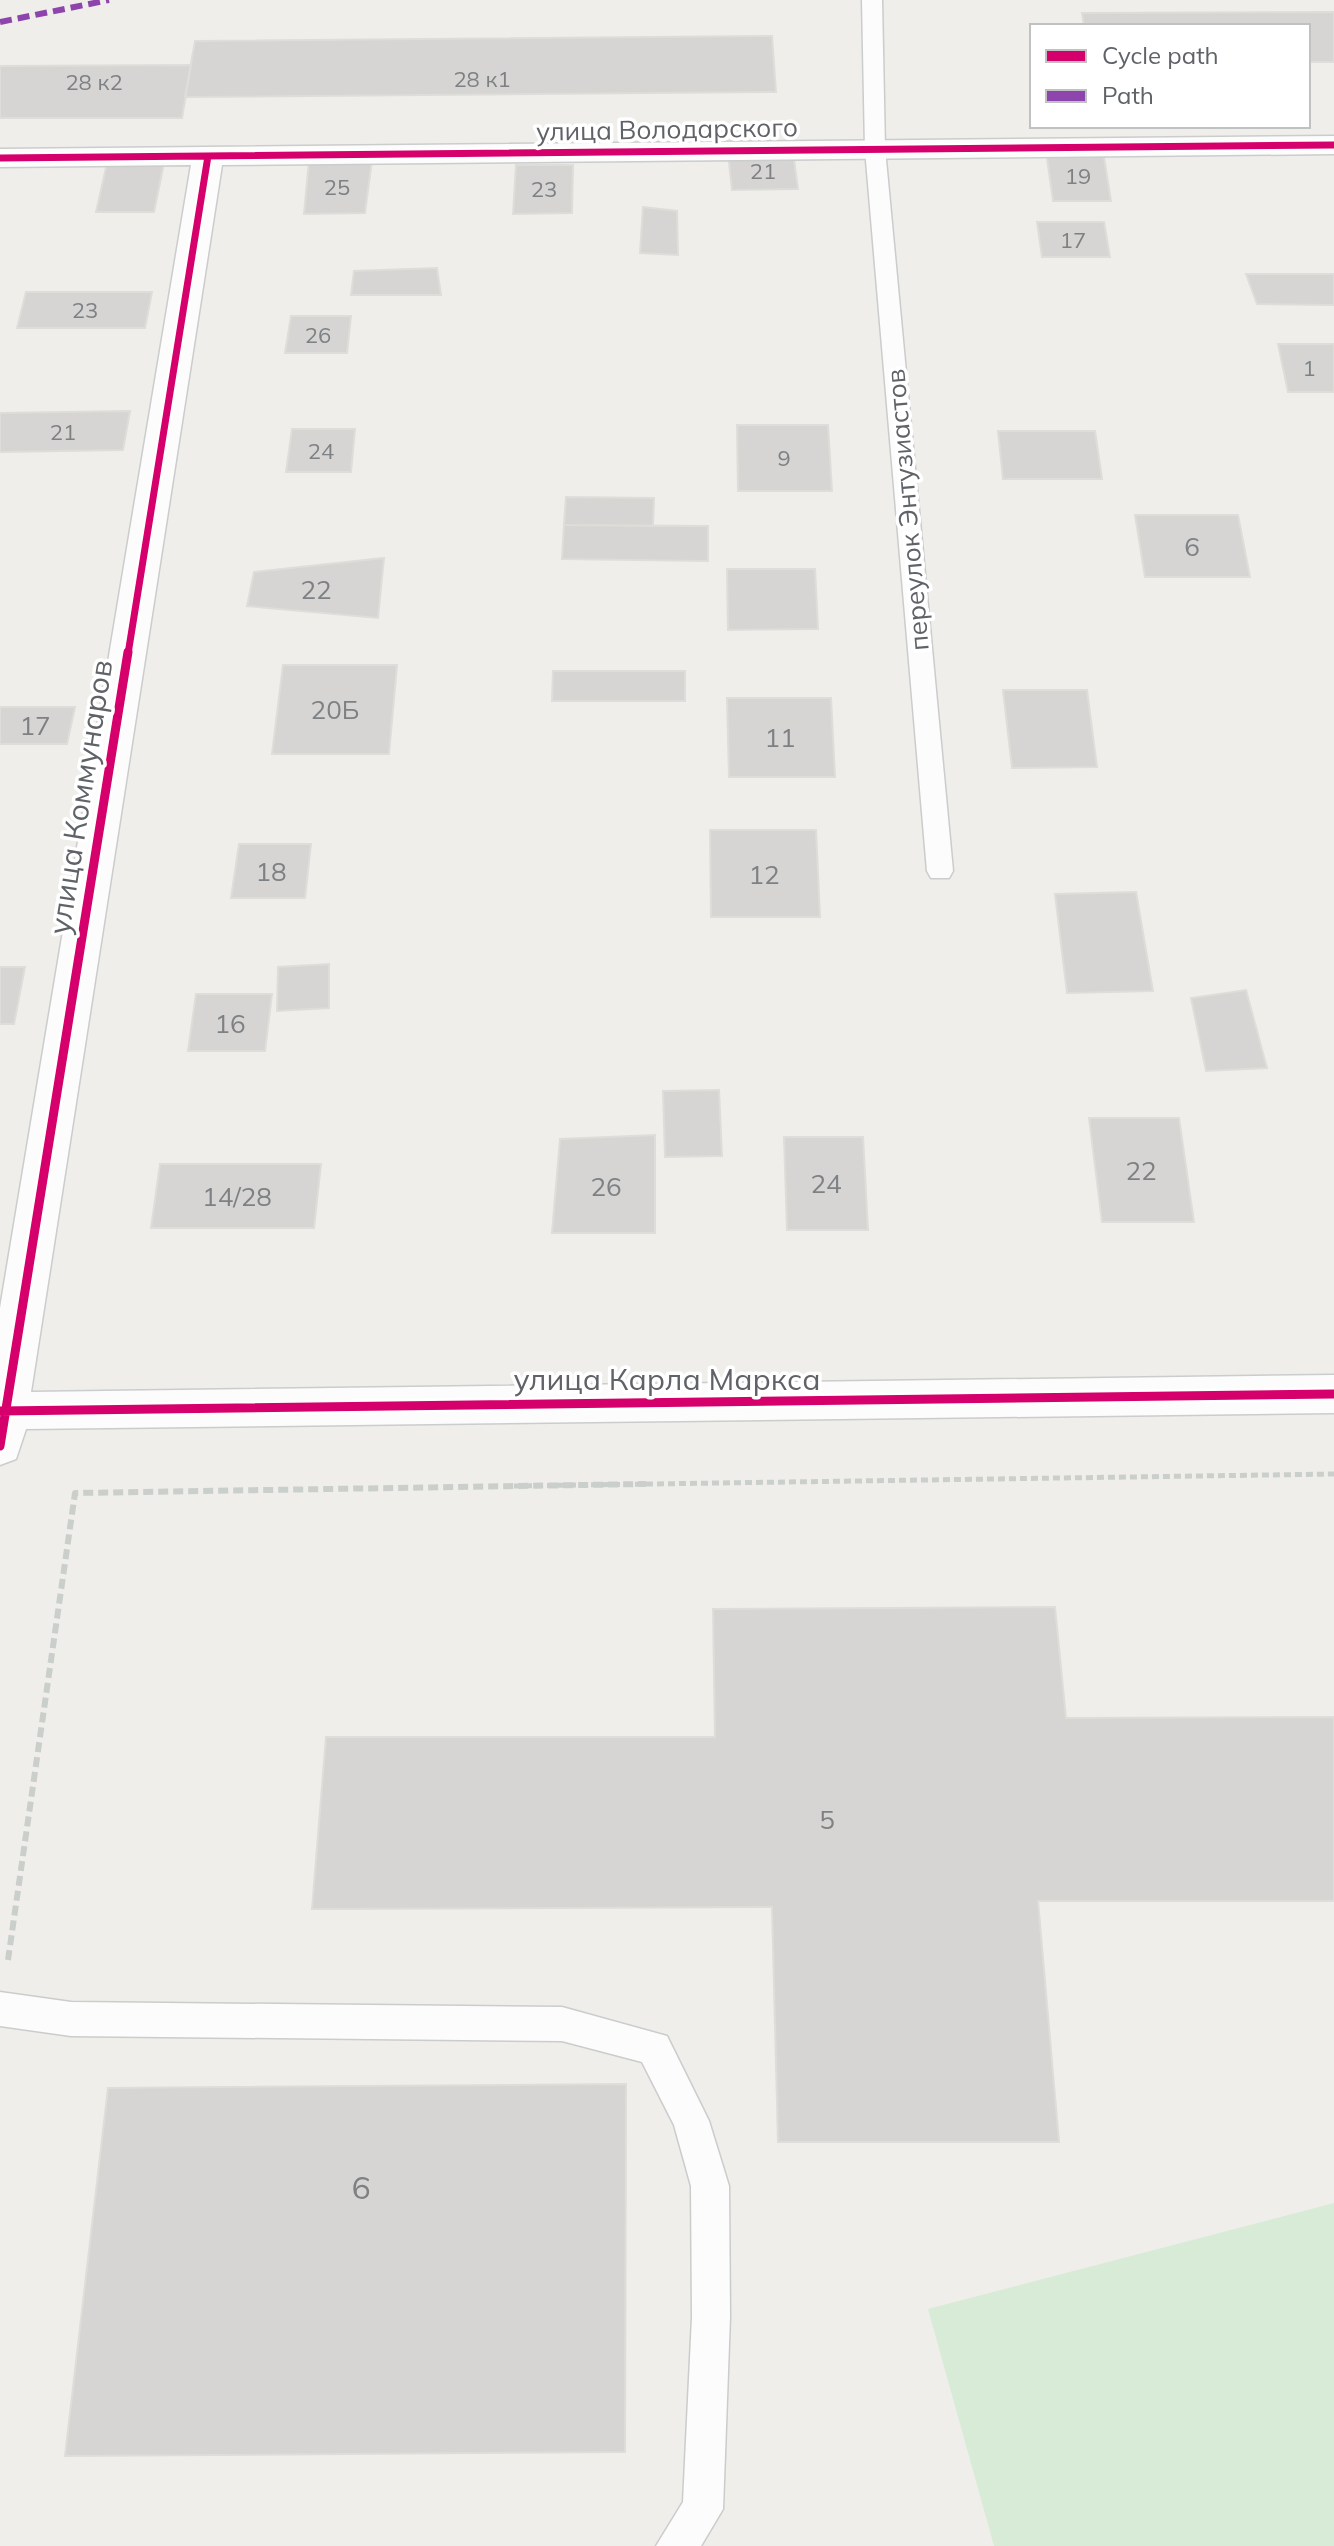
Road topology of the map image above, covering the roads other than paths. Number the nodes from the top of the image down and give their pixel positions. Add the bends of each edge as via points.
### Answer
1 (872, 0) edge
2 (1334, 145) edge
3 (875, 149) junction
4 (208, 156) junction
5 (0, 158) edge
6 (940, 871) dead end
7 (1334, 1394) edge
8 (2, 1422) edge
9 (0, 2010) edge
10 (676, 2546) edge

1 - 3 lane, переулок Энтузиастов
2 - 3 street, улица Володарского
3 - 4 street, улица Володарского
3 - 6 lane, переулок Энтузиастов
4 - 5 street, улица Володарского
4 - 8 street, улица Коммунаров
7 - 8 street, улица Карла Маркса
9 - 10 lane via 71,2019 562,2024 654,2048 691,2121 710,2186 703,2509

